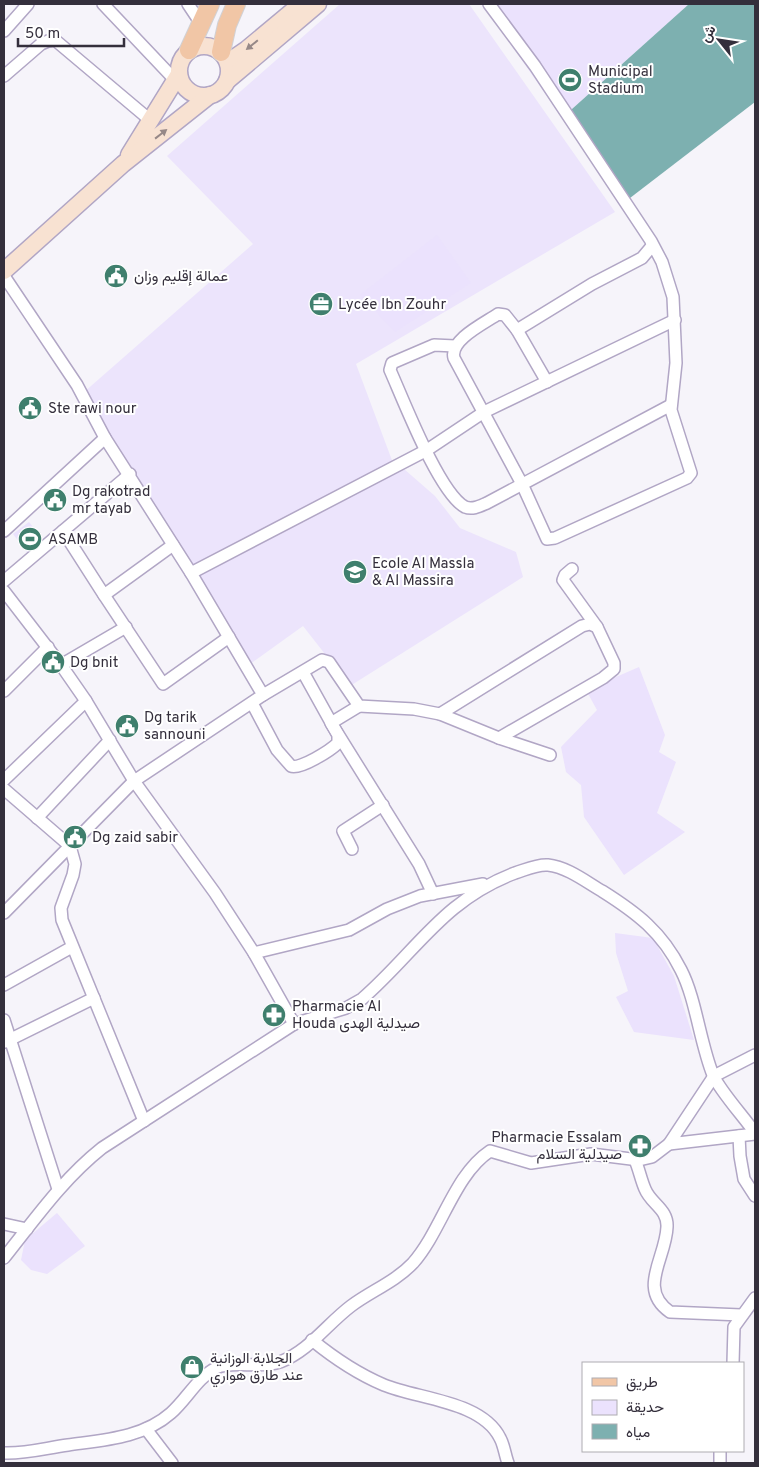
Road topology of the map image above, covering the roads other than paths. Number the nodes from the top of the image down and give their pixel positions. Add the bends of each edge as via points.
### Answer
1 (28, 4) edge
2 (102, 4) edge
3 (188, 4) edge
4 (210, 4) edge
5 (236, 4) edge
6 (300, 4) edge
7 (318, 4) edge
8 (489, 4) edge
9 (200, 22) junction
10 (4, 31) edge
11 (189, 50) junction
12 (224, 57) junction
13 (4, 76) edge
14 (177, 77) junction
15 (227, 81) junction
16 (210, 95) junction
17 (150, 120) junction
18 (123, 164) junction
19 (651, 241) junction
20 (4, 271) edge
21 (4, 276) edge
22 (675, 320) junction
23 (517, 330) junction
24 (455, 346) junction
25 (547, 382) junction
26 (671, 405) junction
27 (484, 412) junction
28 (105, 438) junction
29 (427, 450) junction
30 (130, 474) junction
31 (522, 484) junction
32 (4, 530) edge
33 (63, 531) junction
34 (173, 545) junction
35 (572, 569) dead end
36 (191, 572) junction
37 (4, 581) edge
38 (104, 595) junction
39 (6, 599) edge
40 (126, 627) junction
41 (597, 627) junction
42 (228, 637) junction
43 (48, 647) junction
44 (61, 665) junction
45 (303, 672) junction
46 (4, 691) edge
47 (262, 695) junction
48 (86, 701) junction
49 (252, 703) junction
50 (359, 706) junction
51 (440, 714) junction
52 (331, 723) junction
53 (499, 738) junction
54 (110, 740) junction
55 (550, 755) dead end
56 (4, 780) edge
57 (134, 781) junction
58 (4, 789) edge
59 (383, 805) junction
60 (37, 818) junction
61 (70, 846) junction
62 (352, 849) dead end
63 (491, 882) junction
64 (433, 894) junction
65 (4, 913) edge
66 (72, 946) junction
67 (254, 953) junction
68 (4, 985) edge
69 (94, 998) junction
70 (4, 1020) edge
71 (294, 1024) junction
72 (7, 1041) edge
73 (755, 1055) edge
74 (714, 1076) junction
75 (144, 1121) junction
76 (755, 1134) edge
77 (739, 1136) junction
78 (669, 1144) junction
79 (636, 1160) junction
80 (58, 1189) junction
81 (755, 1196) edge
82 (4, 1224) edge
83 (27, 1229) junction
84 (4, 1258) edge
85 (755, 1298) edge
86 (741, 1315) junction
87 (312, 1340) junction
88 (733, 1362) edge
89 (146, 1429) junction
90 (4, 1453) edge
91 (172, 1463) edge
92 (508, 1463) edge

1 - 10 street
2 - 14 street
3 - 9 street
4 - 9 main road
5 - 12 main road via 227,25
6 -> 12 main road via 247,49
7 - 15 main road
8 - 19 street via 535,66
9 - 11 main road
11 - 12 main road via 206,46
11 - 14 main road via 183,57
12 - 15 main road via 229,72
13 - 17 street via 42,44 55,40
14 - 16 main road via 187,89 202,96
14 - 17 main road
15 - 16 main road via 223,88
18 -> 16 main road
17 - 18 main road
18 - 20 main road
19 - 22 street via 666,273
19 - 23 street via 650,250 642,258
21 - 28 street via 77,385
22 - 25 street
22 - 26 street via 676,363
23 - 24 street via 505,314 498,314
23 - 25 street
24 - 27 street via 454,358
24 - 29 street via 434,345 392,363 390,367
25 - 27 street
26 - 31 street
26 - 31 street via 691,471 687,478 551,540 543,536
27 - 29 street
27 - 31 street
28 - 30 street
28 - 32 street
29 - 31 street via 443,483 466,507 479,506
29 - 36 street
30 - 33 street
30 - 34 street
33 - 37 street
33 - 38 street
34 - 36 street
34 - 38 street
35 - 41 street via 563,580
36 - 42 street
38 - 40 street
39 - 43 street
40 - 42 street via 163,684
40 - 44 street
41 - 51 street via 590,624 582,626
41 - 53 street via 614,669
42 - 47 street
43 - 44 street
43 - 46 street
44 - 48 street
45 - 47 street
45 - 50 street via 322,660 329,662
45 - 52 street
47 - 49 street
48 - 54 street
48 - 56 street
49 - 52 street via 277,750 294,768 336,745 339,738
49 - 57 street
50 - 51 street
50 - 52 street
51 - 53 street
52 - 59 street
53 - 55 street
54 - 57 street
54 - 60 street
57 - 61 street
57 - 67 street via 192,858
58 - 60 street
59 - 62 street via 343,831
59 - 64 street
60 - 61 street
61 - 65 street
61 - 66 street via 74,870 61,908
63 - 64 street
63 - 71 street via 453,908 362,999 346,1008
63 - 74 street via 532,867 557,867 603,892 650,924 681,970
64 - 67 street via 402,902 349,930
66 - 68 street
66 - 69 street
67 - 71 street
69 - 72 street
69 - 75 street
70 - 72 street
71 - 75 street
72 - 80 street
73 - 74 street
74 - 76 street
74 - 78 street
75 - 80 street via 102,1148
76 - 77 street
77 - 78 street
77 - 81 street via 744,1179
78 - 79 street via 652,1157
79 - 86 street via 645,1189 665,1212 667,1226 654,1280 653,1291 657,1300 670,1312
79 - 87 street via 591,1154 531,1163 490,1151 466,1176 435,1233 413,1262 401,1274 345,1310
80 - 83 street
82 - 83 street
83 - 84 street
85 - 86 street
86 - 88 street via 733,1332
87 - 89 street via 297,1353 278,1362 216,1368 197,1383 171,1413
87 - 92 street via 352,1369 384,1385 457,1405 478,1416 500,1437
89 - 90 street via 96,1442
89 - 91 street

